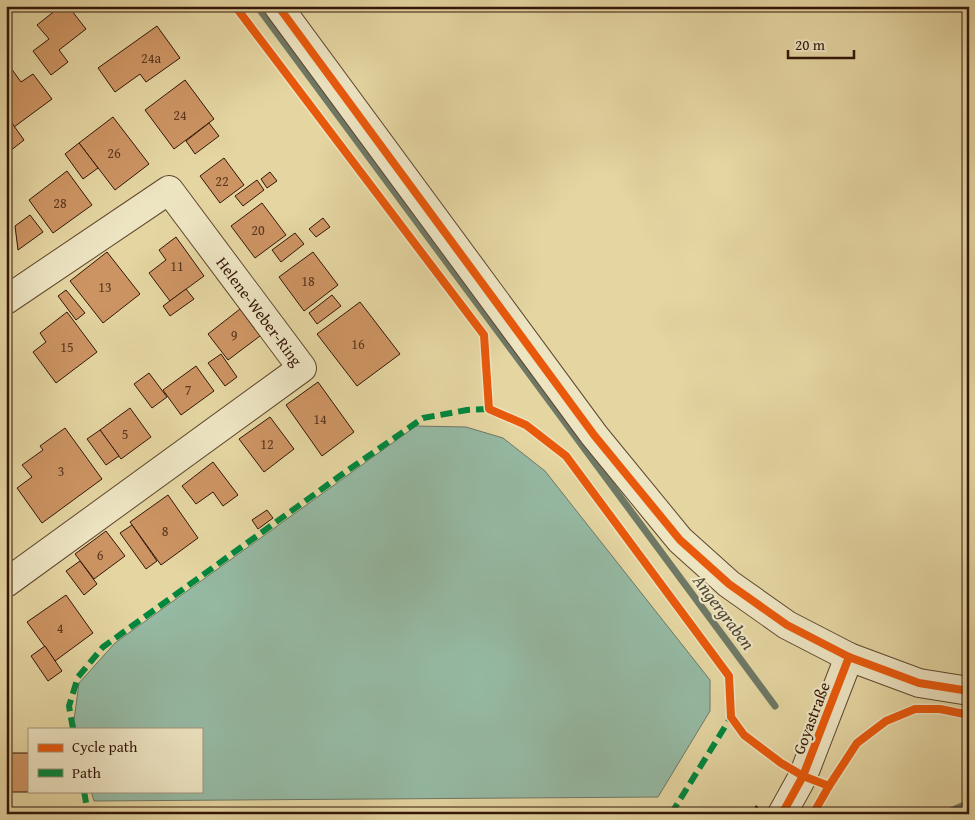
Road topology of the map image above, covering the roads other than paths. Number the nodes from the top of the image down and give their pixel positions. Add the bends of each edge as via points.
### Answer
1 (278, 6) edge
2 (6, 300) edge
3 (6, 582) edge
4 (849, 657) junction
5 (969, 691) edge
6 (782, 814) edge

1 - 4 street via 594,435 680,540 729,584 787,625
2 - 3 street, Helene-Weber-Ring via 169,190 302,368
4 - 5 street via 919,683
4 - 6 street, Goyastraße via 803,776

